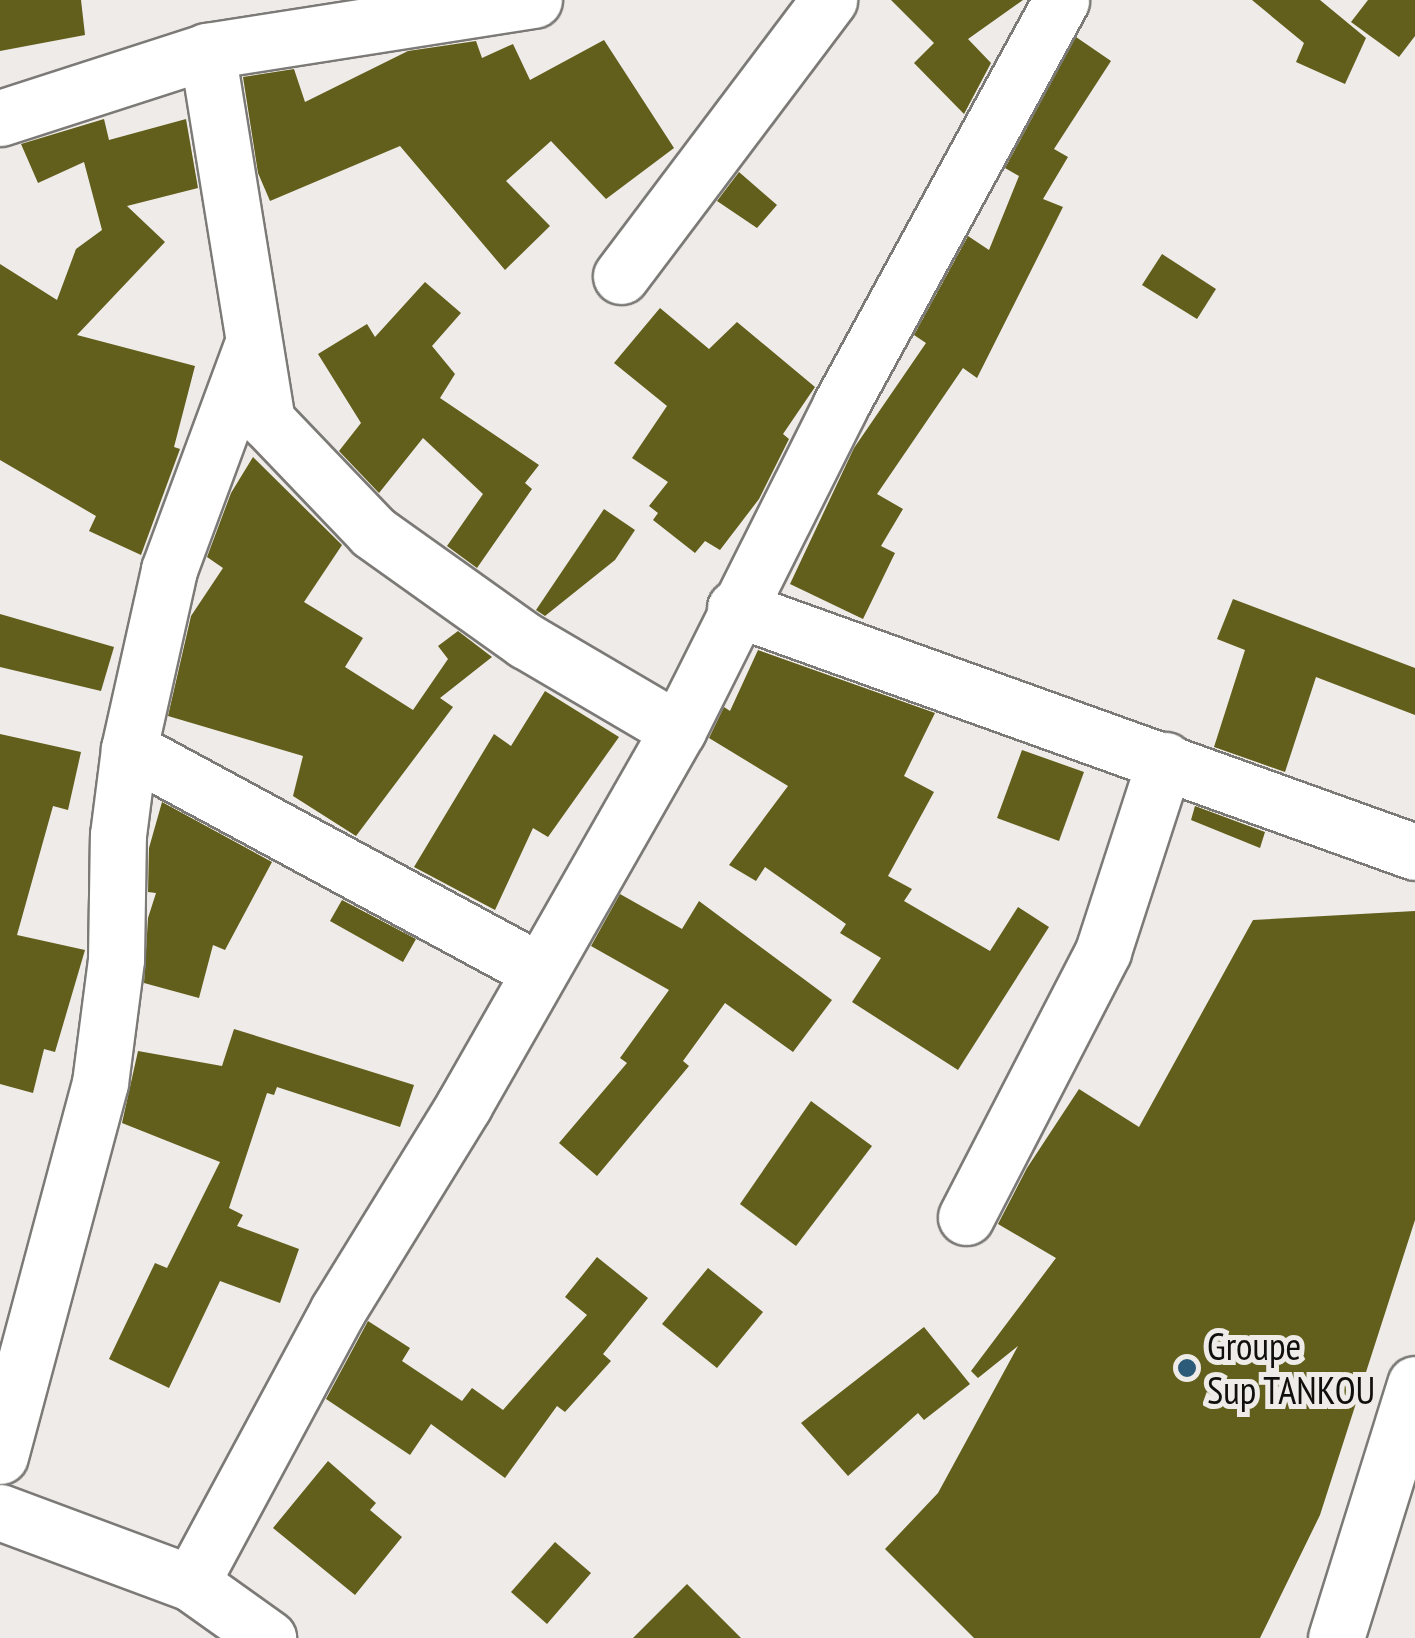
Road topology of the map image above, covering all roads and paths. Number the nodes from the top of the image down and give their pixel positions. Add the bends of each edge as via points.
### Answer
1 (534, 0) edge
2 (829, 0) edge
3 (1061, 0) edge
4 (207, 51) junction
5 (1, 120) edge
6 (621, 276) dead end
7 (251, 348) junction
8 (736, 608) junction
9 (678, 730) junction
10 (129, 749) junction
11 (1165, 760) junction
12 (1415, 852) edge
13 (536, 968) junction
14 (966, 1217) dead end
15 (1415, 1384) edge
16 (0, 1456) edge
17 (0, 1512) edge
18 (191, 1583) junction
19 (268, 1638) edge
20 (1336, 1638) edge

1 - 4 street
2 - 6 street
3 - 8 street
4 - 5 street
4 - 7 street
7 - 9 street via 267,422 373,532 526,642
7 - 10 street via 169,570
8 - 9 street
8 - 11 street via 903,673
9 - 13 street
10 - 13 street
10 - 16 street via 118,835 116,960 100,1083
11 - 12 street
11 - 14 street via 1102,951
13 - 18 street via 464,1105 338,1310
15 - 20 street
17 - 18 street
18 - 19 street

